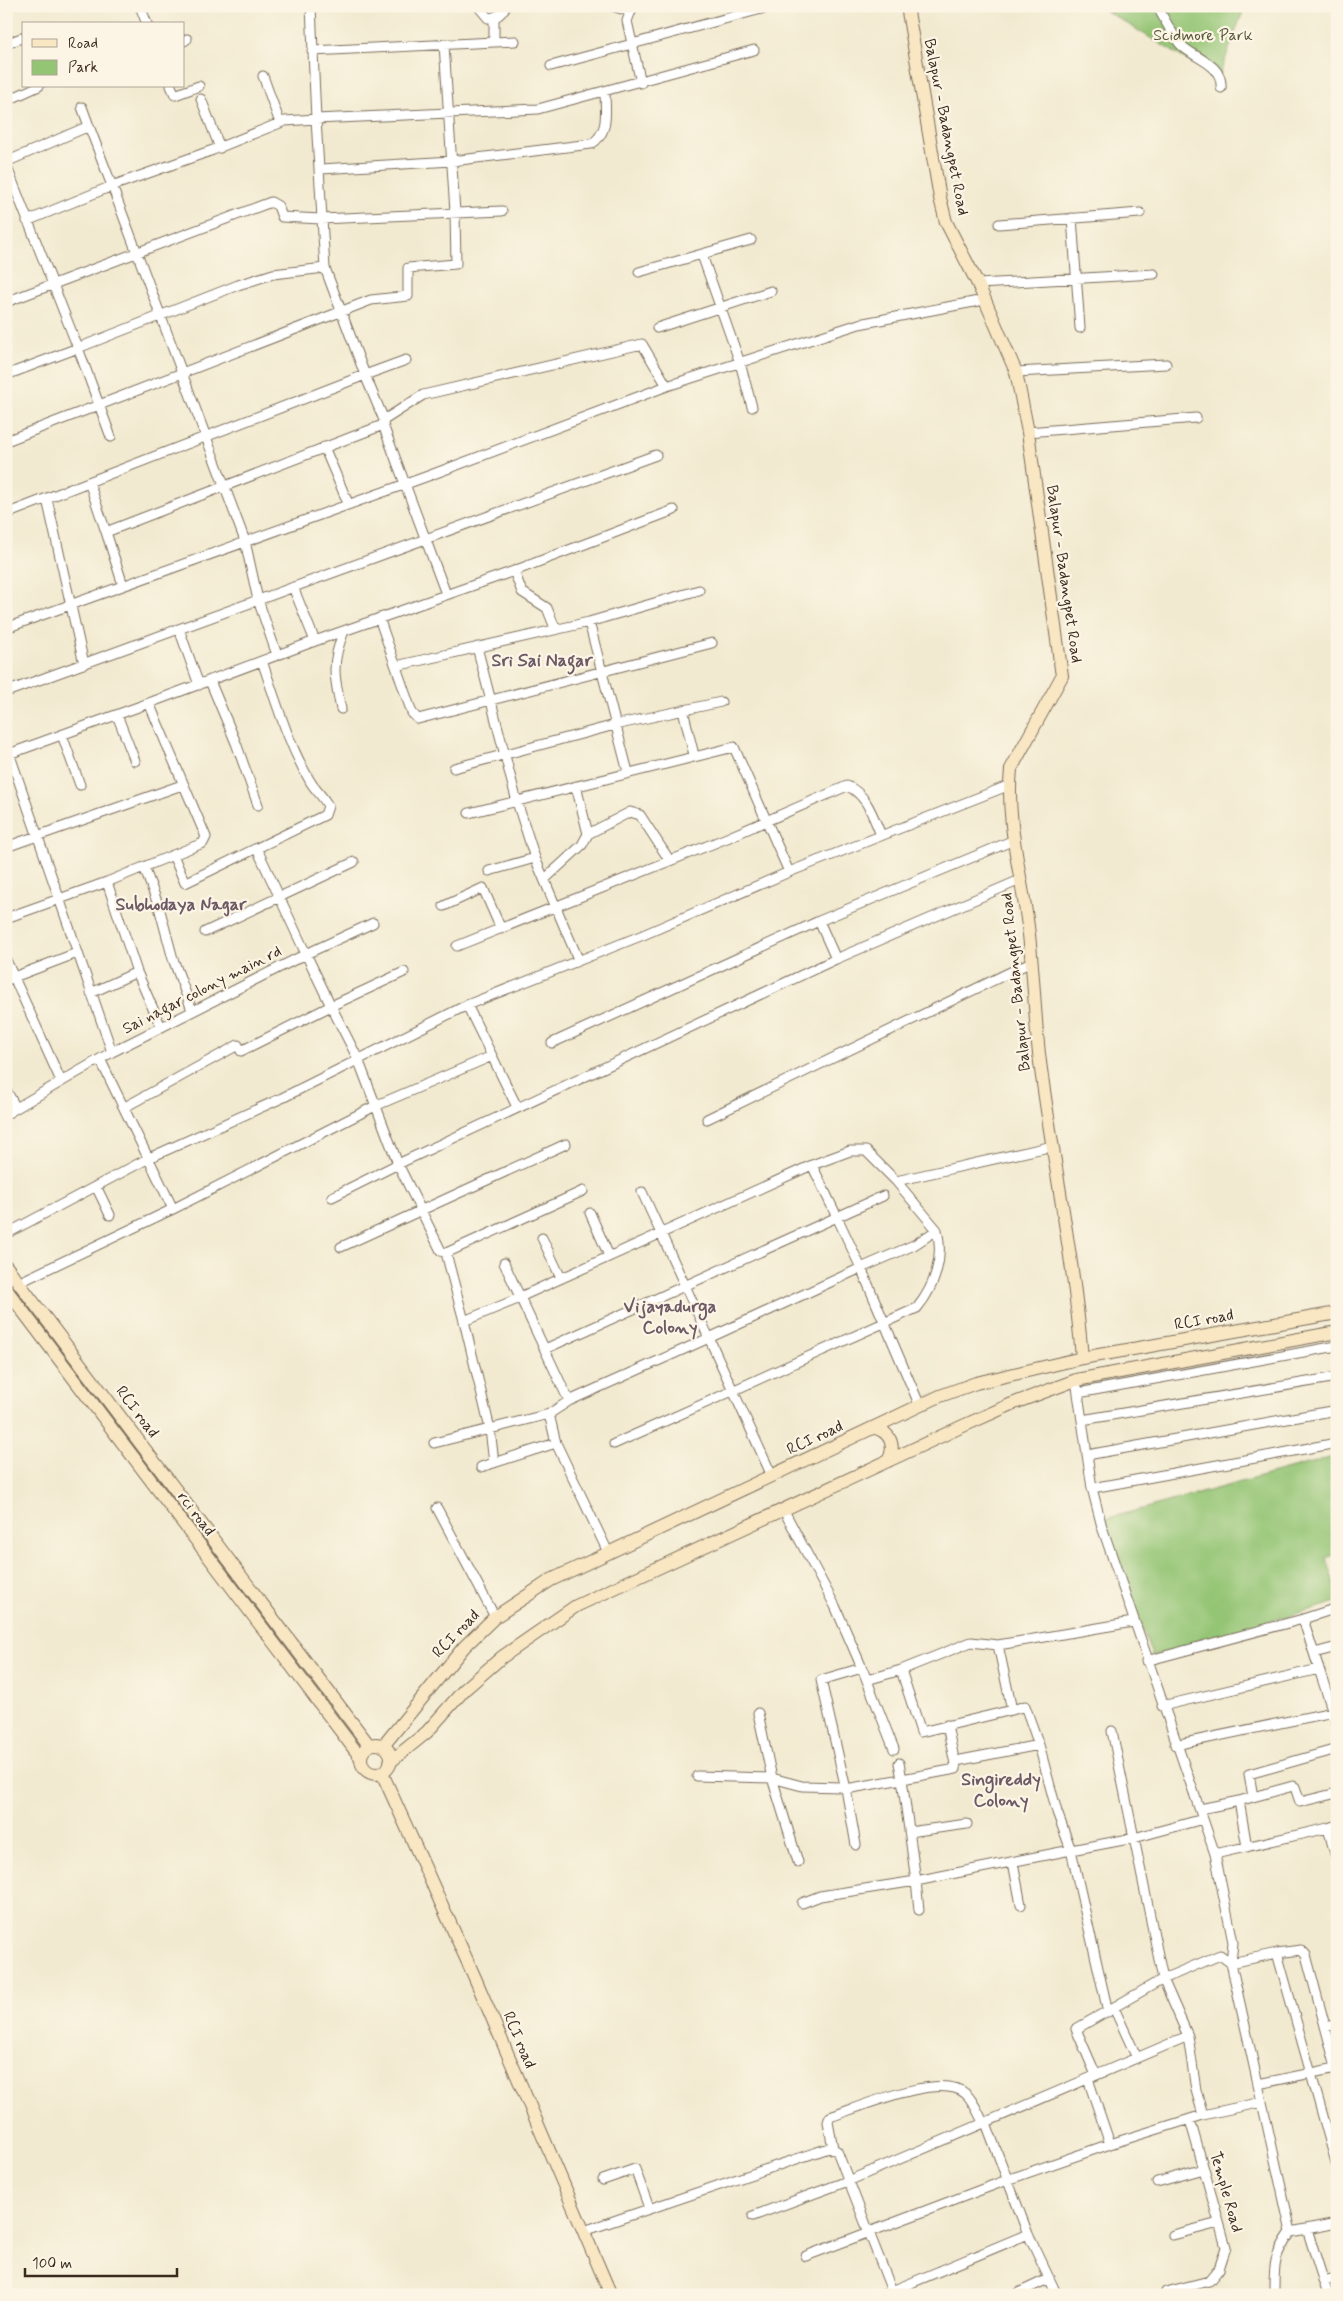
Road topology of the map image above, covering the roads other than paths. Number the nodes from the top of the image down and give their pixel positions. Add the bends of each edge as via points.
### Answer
1 (140, 6) edge
2 (311, 6) edge
3 (478, 6) edge
4 (506, 6) edge
5 (612, 6) edge
6 (772, 6) edge
7 (907, 6) edge
8 (1157, 6) edge
9 (632, 9) edge
10 (494, 18) junction
11 (145, 22) edge
12 (22, 38) edge
13 (515, 41) dead end
14 (494, 42) junction
15 (6, 44) edge
16 (444, 44) junction
17 (632, 44) junction
18 (754, 50) dead end
19 (312, 51) junction
20 (551, 66) dead end
21 (263, 76) dead end
22 (641, 82) junction
23 (199, 86) dead end
24 (35, 88) edge
25 (173, 88) edge
26 (1221, 88) dead end
27 (605, 92) junction
28 (201, 99) dead end
29 (6, 101) edge
30 (82, 107) dead end
31 (448, 114) junction
32 (316, 119) junction
33 (280, 123) junction
34 (89, 126) junction
35 (220, 148) junction
36 (452, 162) junction
37 (6, 164) edge
38 (321, 169) junction
39 (112, 186) junction
40 (502, 211) dead end
41 (456, 212) junction
42 (1140, 213) dead end
43 (1072, 218) junction
44 (321, 219) junction
45 (27, 221) junction
46 (999, 224) dead end
47 (751, 240) dead end
48 (136, 253) junction
49 (702, 256) junction
50 (325, 268) junction
51 (639, 272) dead end
52 (1154, 274) dead end
53 (1078, 279) junction
54 (978, 284) junction
55 (52, 285) junction
56 (771, 291) dead end
57 (984, 300) junction
58 (6, 302) edge
59 (721, 308) junction
60 (341, 313) junction
61 (161, 317) junction
62 (657, 328) dead end
63 (1080, 328) dead end
64 (78, 348) junction
65 (406, 360) dead end
66 (740, 362) junction
67 (1166, 364) dead end
68 (1016, 372) junction
69 (182, 374) junction
70 (6, 375) edge
71 (365, 375) junction
72 (668, 386) junction
73 (99, 406) junction
74 (752, 407) dead end
75 (1196, 418) dead end
76 (383, 422) junction
77 (1028, 432) junction
78 (206, 435) junction
79 (111, 437) dead end
80 (6, 441) edge
81 (324, 447) junction
82 (656, 455) dead end
83 (89, 482) junction
84 (404, 483) junction
85 (226, 486) junction
86 (47, 499) junction
87 (348, 503) junction
88 (674, 510) dead end
89 (6, 514) edge
90 (106, 532) junction
91 (424, 539) junction
92 (245, 542) junction
93 (514, 571) junction
94 (123, 585) junction
95 (293, 587) junction
96 (699, 590) dead end
97 (446, 594) junction
98 (258, 600) junction
99 (70, 603) junction
100 (379, 618) junction
101 (589, 622) junction
102 (7, 627) edge
103 (555, 628) junction
104 (179, 629) junction
105 (344, 631) junction
106 (315, 641) junction
107 (712, 643) dead end
108 (478, 647) junction
109 (277, 655) junction
110 (262, 661) junction
111 (84, 664) junction
112 (396, 666) junction
113 (601, 673) junction
114 (210, 681) junction
115 (199, 685) junction
116 (6, 692) edge
117 (492, 700) junction
118 (720, 702) dead end
119 (149, 703) junction
120 (341, 709) dead end
121 (683, 710) junction
122 (117, 715) junction
123 (615, 725) junction
124 (62, 735) junction
125 (6, 744) edge
126 (8, 754) edge
127 (504, 755) junction
128 (694, 755) junction
129 (135, 761) dead end
130 (454, 768) dead end
131 (628, 772) junction
132 (80, 785) dead end
133 (182, 785) junction
134 (1010, 785) junction
135 (576, 786) junction
136 (517, 802) junction
137 (258, 805) dead end
138 (468, 813) dead end
139 (766, 820) junction
140 (588, 834) junction
141 (881, 834) junction
142 (37, 837) junction
143 (1014, 840) junction
144 (6, 847) edge
145 (257, 849) junction
146 (173, 855) junction
147 (535, 858) junction
148 (670, 861) junction
149 (354, 862) dead end
150 (144, 867) junction
151 (489, 871) dead end
152 (789, 872) junction
153 (545, 880) junction
154 (1020, 880) junction
155 (107, 882) junction
156 (279, 899) junction
157 (59, 900) junction
158 (557, 905) junction
159 (444, 906) dead end
160 (6, 918) edge
161 (819, 921) junction
162 (373, 923) dead end
163 (501, 929) junction
164 (206, 932) dead end
165 (457, 946) dead end
166 (77, 953) junction
167 (306, 954) junction
168 (578, 959) junction
169 (836, 959) junction
170 (6, 960) edge
171 (1031, 962) junction
172 (137, 972) junction
173 (404, 972) dead end
174 (9, 978) edge
175 (91, 993) junction
176 (467, 1005) junction
177 (331, 1006) junction
178 (192, 1010) junction
179 (161, 1026) junction
180 (552, 1043) dead end
181 (112, 1052) junction
182 (492, 1056) junction
183 (100, 1059) junction
184 (358, 1059) junction
185 (61, 1081) junction
186 (6, 1090) edge
187 (375, 1106) junction
188 (125, 1107) junction
189 (517, 1107) junction
190 (16, 1108) junction
191 (6, 1114) edge
192 (707, 1120) dead end
193 (566, 1144) dead end
194 (1053, 1146) junction
195 (149, 1158) junction
196 (398, 1164) junction
197 (812, 1165) junction
198 (896, 1181) junction
199 (96, 1186) junction
200 (584, 1191) dead end
201 (642, 1192) dead end
202 (883, 1196) dead end
203 (332, 1197) dead end
204 (173, 1209) junction
205 (421, 1211) junction
206 (590, 1213) dead end
207 (110, 1215) dead end
208 (837, 1216) junction
209 (937, 1230) junction
210 (660, 1233) junction
211 (6, 1234) edge
212 (542, 1238) dead end
213 (341, 1248) dead end
214 (446, 1253) junction
215 (609, 1256) junction
216 (504, 1263) dead end
217 (6, 1266) edge
218 (862, 1268) junction
219 (561, 1278) junction
220 (18, 1283) junction
221 (685, 1284) junction
222 (6, 1289) edge
223 (520, 1297) junction
224 (1337, 1314) edge
225 (44, 1316) junction
226 (464, 1321) junction
227 (884, 1323) junction
228 (34, 1325) junction
229 (1337, 1332) edge
230 (709, 1338) junction
231 (1337, 1346) edge
232 (545, 1349) junction
233 (1082, 1358) junction
234 (1337, 1376) edge
235 (1076, 1380) junction
236 (733, 1389) junction
237 (1078, 1393) junction
238 (569, 1401) junction
239 (920, 1406) junction
240 (1337, 1410) edge
241 (549, 1414) junction
242 (894, 1419) junction
243 (1082, 1420) junction
244 (875, 1428) junction
245 (490, 1429) junction
246 (434, 1443) dead end
247 (556, 1443) junction
248 (1337, 1443) edge
249 (614, 1444) dead end
250 (909, 1451) junction
251 (1087, 1455) junction
252 (888, 1460) junction
253 (494, 1463) junction
254 (481, 1468) dead end
255 (772, 1476) junction
256 (1092, 1488) junction
257 (436, 1508) dead end
258 (783, 1509) junction
259 (608, 1552) junction
260 (1337, 1608) edge
261 (495, 1617) junction
262 (1303, 1619) junction
263 (1133, 1622) junction
264 (998, 1645) junction
265 (1337, 1647) edge
266 (1314, 1653) junction
267 (1146, 1661) junction
268 (862, 1668) junction
269 (1319, 1669) junction
270 (901, 1670) junction
271 (867, 1680) junction
272 (1162, 1706) junction
273 (1335, 1708) edge
274 (1012, 1710) junction
275 (758, 1713) dead end
276 (1337, 1723) edge
277 (947, 1725) junction
278 (1112, 1731) dead end
279 (370, 1745) junction
280 (1039, 1745) junction
281 (1175, 1745) junction
282 (383, 1746) junction
283 (894, 1749) dead end
284 (1337, 1749) edge
285 (361, 1758) junction
286 (956, 1761) junction
287 (900, 1763) dead end
288 (386, 1768) junction
289 (697, 1776) dead end
290 (772, 1778) junction
291 (902, 1779) junction
292 (846, 1789) junction
293 (1337, 1793) edge
294 (1253, 1798) junction
295 (1239, 1800) junction
296 (1200, 1809) junction
297 (1204, 1819) junction
298 (967, 1824) dead end
299 (1332, 1827) edge
300 (909, 1832) junction
301 (1134, 1838) junction
302 (856, 1845) dead end
303 (1247, 1847) junction
304 (1071, 1850) junction
305 (1215, 1854) junction
306 (1337, 1861) edge
307 (798, 1862) dead end
308 (1013, 1862) junction
309 (916, 1881) junction
310 (802, 1903) dead end
311 (1021, 1905) dead end
312 (919, 1910) dead end
313 (1277, 1953) junction
314 (1230, 1963) junction
315 (1163, 1979) junction
316 (1111, 2010) junction
317 (1337, 2024) edge
318 (1326, 2027) junction
319 (1188, 2036) junction
320 (1137, 2058) junction
321 (1336, 2070) edge
322 (1312, 2075) junction
323 (1092, 2077) junction
324 (1258, 2084) junction
325 (1262, 2102) junction
326 (1203, 2115) junction
327 (1190, 2120) junction
328 (985, 2124) junction
329 (1110, 2144) junction
330 (833, 2148) junction
331 (1337, 2166) edge
332 (1204, 2169) junction
333 (602, 2180) dead end
334 (1007, 2180) junction
335 (848, 2181) junction
336 (1157, 2182) dead end
337 (648, 2208) junction
338 (753, 2216) dead end
339 (1219, 2223) junction
340 (1337, 2223) edge
341 (1306, 2229) junction
342 (584, 2231) junction
343 (1291, 2232) junction
344 (868, 2233) junction
345 (1028, 2234) junction
346 (1173, 2235) dead end
347 (806, 2256) dead end
348 (1337, 2278) edge
349 (1048, 2279) junction
350 (1323, 2281) junction
351 (892, 2291) junction
352 (611, 2295) edge
353 (882, 2295) edge
354 (1014, 2295) edge
355 (1057, 2295) edge
356 (1166, 2295) edge
357 (1274, 2295) edge
358 (1328, 2295) edge

1 - 11 street
2 - 19 street
3 - 10 street via 488,18
4 - 10 street
5 - 9 street
6 - 17 street
7 - 54 main road, Balapur - Badangpet Road via 946,222
8 - 26 street via 1185,48 1214,68 1222,82
9 - 17 street via 627,21
10 - 14 street
12 - 15 street
13 - 14 street
14 - 16 street
16 - 19 street
16 - 31 street
17 - 20 street
17 - 22 street
18 - 22 street
19 - 32 street
21 - 33 street
22 - 27 street
23 - 25 street via 175,95
24 - 29 street
27 - 31 street via 538,109
27 - 36 street via 605,128 600,138 591,144
28 - 35 street
30 - 34 street
31 - 32 street
31 - 36 street
32 - 33 street
32 - 38 street
33 - 35 street
34 - 37 street
34 - 39 street
35 - 39 street
36 - 38 street
36 - 41 street
37 - 45 street
38 - 44 street
39 - 45 street
39 - 48 street
40 - 41 street
41 - 44 street
41 - 60 street via 456,264 408,268 408,296 370,300
42 - 43 street
43 - 46 street
43 - 53 street
44 - 48 street via 282,217 278,206 271,202
44 - 50 street
45 - 55 street
47 - 49 street
48 - 55 street
48 - 61 street
49 - 51 street
49 - 59 street
50 - 60 street
50 - 61 street via 273,274
52 - 53 street
53 - 54 street
53 - 63 street
54 - 57 main road, Balapur - Badangpet Road
55 - 58 street
55 - 64 street
56 - 59 street
57 - 66 street via 859,324
57 - 68 main road, Balapur - Badangpet Road
59 - 62 street
59 - 66 street
60 - 69 street
60 - 71 street
61 - 64 street
61 - 69 street
64 - 70 street
64 - 73 street
65 - 71 street
66 - 72 street
66 - 74 street
67 - 68 street
68 - 77 main road, Balapur - Badangpet Road
69 - 73 street
69 - 78 street
71 - 76 street
71 - 78 street
72 - 76 street via 642,344 423,395
72 - 84 street
73 - 79 street
73 - 80 street
75 - 77 street
76 - 81 street
76 - 84 street
77 - 134 main road, Balapur - Badangpet Road via 1062,676 1011,769
78 - 83 street
78 - 85 street
81 - 85 street
81 - 87 street
82 - 91 street
83 - 86 street
83 - 90 street
84 - 87 street
84 - 91 street
85 - 90 street
85 - 92 street
86 - 89 street
86 - 99 street
87 - 92 street
88 - 93 street
90 - 94 street
91 - 95 street
91 - 97 street
92 - 94 street
92 - 98 street
93 - 97 street
93 - 103 street via 522,592 547,608
94 - 99 street
95 - 98 street
95 - 106 street
96 - 101 street
97 - 100 street
98 - 104 street
98 - 109 street
99 - 102 street
99 - 111 street
100 - 105 street
100 - 112 street
101 - 103 street
101 - 113 street
103 - 108 street
104 - 111 street
104 - 115 street
105 - 106 street
105 - 120 street via 335,653 334,668
106 - 109 street
107 - 113 street
108 - 112 street
108 - 117 street
109 - 110 street
110 - 114 street
110 - 145 street via 292,744 311,783 322,793 328,806 326,815
111 - 116 street
112 - 117 street via 414,717 424,718
113 - 117 street
113 - 123 street
114 - 115 street
114 - 137 street
115 - 119 street
117 - 127 street
118 - 121 street
119 - 122 street
119 - 133 street
121 - 123 street
121 - 128 street
122 - 124 street
122 - 129 street
123 - 127 street
123 - 131 street
124 - 126 street
124 - 132 street
125 - 126 street
126 - 142 street
127 - 130 street
127 - 136 street
128 - 131 street
128 - 139 street via 734,747
131 - 135 street
133 - 142 street
133 - 146 street via 205,840
134 - 141 street
134 - 143 main road, Balapur - Badangpet Road
135 - 136 street
135 - 140 street
136 - 138 street
136 - 147 street
139 - 141 street via 847,786 867,803
139 - 148 street
139 - 152 street
140 - 148 street via 630,812 640,815
140 - 153 street via 582,845
141 - 152 street
142 - 144 street
142 - 157 street
143 - 154 main road, Balapur - Badangpet Road
143 - 161 street
145 - 146 street via 185,882
145 - 156 street
146 - 150 street
147 - 151 street
147 - 153 street
148 - 158 street
149 - 156 street
150 - 155 street
150 - 178 street via 159,907 172,959
152 - 168 street via 643,935
153 - 158 street
154 - 169 street
154 - 171 main road, Balapur - Badangpet Road
155 - 157 street
155 - 172 street
156 - 164 street
156 - 167 street
157 - 160 street
157 - 166 street
158 - 163 street
158 - 168 street
159 - 163 street via 483,888
161 - 169 street
161 - 180 street
162 - 167 street, Sai nagar colony main rd
163 - 165 street
166 - 174 street
166 - 175 street
167 - 177 street
167 - 178 street, Sai nagar colony main rd
168 - 176 street
169 - 189 street
170 - 174 street
171 - 192 street
171 - 194 main road, Balapur - Badangpet Road via 1040,1062
172 - 175 street
172 - 179 street
173 - 177 street
174 - 185 street
175 - 181 street
176 - 182 street
176 - 184 street
177 - 184 street
177 - 188 street via 241,1051 238,1045 223,1052
178 - 179 street, Sai nagar colony main rd
179 - 181 street, Sai nagar colony main rd
181 - 183 street, Sai nagar colony main rd
182 - 187 street
182 - 189 street
183 - 185 street, Sai nagar colony main rd
183 - 188 street
184 - 187 street
184 - 195 street via 282,1098
185 - 190 street, Sai nagar colony main rd
186 - 190 street
187 - 196 street
187 - 204 street
188 - 195 street
189 - 196 street
190 - 191 street, Sai nagar colony main rd
193 - 205 street
194 - 198 street
194 - 233 main road, Balapur - Badangpet Road via 1071,1253
195 - 199 street
195 - 204 street
196 - 203 street
196 - 205 street
197 - 198 street via 850,1151 866,1151
197 - 208 street
197 - 210 street
198 - 209 street
199 - 207 street
199 - 211 street
200 - 214 street
201 - 210 street
202 - 208 street
204 - 220 street
205 - 213 street
205 - 214 street via 441,1251
206 - 215 street
208 - 218 street
208 - 221 street
209 - 218 street via 914,1245
209 - 227 street via 940,1260 927,1296 917,1308
210 - 215 street
210 - 221 street
212 - 219 street
214 - 226 street
215 - 219 street
216 - 223 street
217 - 220 main road, RCI road
218 - 227 street
218 - 230 street
219 - 223 street
220 - 225 main road, RCI road
221 - 230 street
221 - 232 street
222 - 228 main road, rci road
223 - 226 street
223 - 232 street
224 - 233 main road, RCI road
225 - 228 main road
225 - 279 main road, RCI road
226 - 245 street
227 - 236 street
227 - 239 street
228 - 285 main road, rci road
229 - 235 main road
230 - 236 street
230 - 238 street
231 - 237 street
232 - 238 street
233 - 239 main road, RCI road via 976,1383
234 - 243 street
235 - 237 street
235 - 250 main road via 1012,1404
236 - 249 street
236 - 255 street
237 - 243 street
238 - 241 street
239 - 242 main road, RCI road
240 - 251 street
241 - 245 street
241 - 247 street
242 - 244 main road, RCI road
242 - 250 main road via 892,1431 895,1440
243 - 251 street
244 - 252 main road via 887,1434 892,1444
244 - 255 main road, RCI road
245 - 246 street
245 - 253 street
247 - 253 street
247 - 259 street
248 - 256 street
250 - 252 main road
251 - 256 street
252 - 258 main road
253 - 254 street
255 - 259 main road, RCI road
256 - 263 street
257 - 261 street
258 - 268 street via 834,1606
258 - 288 main road via 584,1602 536,1631 464,1690 442,1717
259 - 261 main road, RCI road via 551,1580
260 - 262 street
261 - 282 main road, RCI road via 434,1681
262 - 266 street
262 - 267 street
263 - 264 street
263 - 267 street
264 - 270 street via 971,1642
264 - 274 street
265 - 266 street
266 - 269 street
267 - 272 street
268 - 271 street
268 - 292 street via 821,1680
269 - 272 street
269 - 273 street
270 - 271 street
270 - 277 street via 921,1732
271 - 283 street
272 - 281 street
273 - 276 street
273 - 281 street
274 - 277 street
274 - 280 street via 1025,1706
275 - 290 street
277 - 286 street
278 - 301 street
279 - 282 main road
279 - 285 main road
280 - 286 street
280 - 304 street
281 - 296 street
282 - 288 main road via 389,1754
284 - 294 street via 1249,1774
285 - 288 main road via 366,1770 375,1774
286 - 291 street via 956,1769
287 - 291 street
288 - 342 main road, RCI road
289 - 290 street
290 - 292 street via 802,1786 834,1785
290 - 307 street
291 - 292 street
291 - 300 street
292 - 302 street
293 - 294 street via 1300,1802 1293,1786
294 - 295 street
295 - 296 street
295 - 303 street
296 - 297 street
297 - 301 street
297 - 305 street
298 - 300 street
299 - 303 street
299 - 306 street
300 - 309 street
301 - 304 street
301 - 315 street
303 - 305 street
304 - 308 street
304 - 316 street
305 - 314 street via 1233,1942
308 - 309 street
308 - 311 street
309 - 310 street via 820,1896
309 - 312 street
313 - 314 street
313 - 318 street via 1301,1950 1306,1955
313 - 322 street
314 - 315 street via 1220,1955
314 - 324 street
315 - 316 street
315 - 319 street
316 - 320 street
316 - 323 street via 1076,2029
317 - 318 street
318 - 321 street
319 - 320 street
319 - 326 street
320 - 323 street
321 - 322 street
322 - 324 street
322 - 331 street
323 - 328 street
323 - 329 street
324 - 325 street
325 - 326 street
325 - 343 street
326 - 327 street
327 - 329 street
327 - 332 street, Temple Road
328 - 330 street via 967,2094 940,2086 913,2090 830,2117
328 - 334 street
328 - 335 street
329 - 334 street
330 - 335 street
330 - 337 street
332 - 336 street
332 - 339 street, Temple Road
333 - 337 street via 635,2169
334 - 344 street
334 - 345 street
335 - 338 street
335 - 344 street
337 - 342 street
339 - 346 street
339 - 356 street, Temple Road via 1226,2247 1219,2269 1209,2280 1166,2292
340 - 341 street
341 - 343 street
341 - 350 street
342 - 352 main road, RCI road
343 - 357 street via 1276,2254
344 - 347 street
344 - 351 street
345 - 349 street
345 - 351 street
348 - 350 street
349 - 354 street
349 - 355 street
350 - 358 street
351 - 353 street

